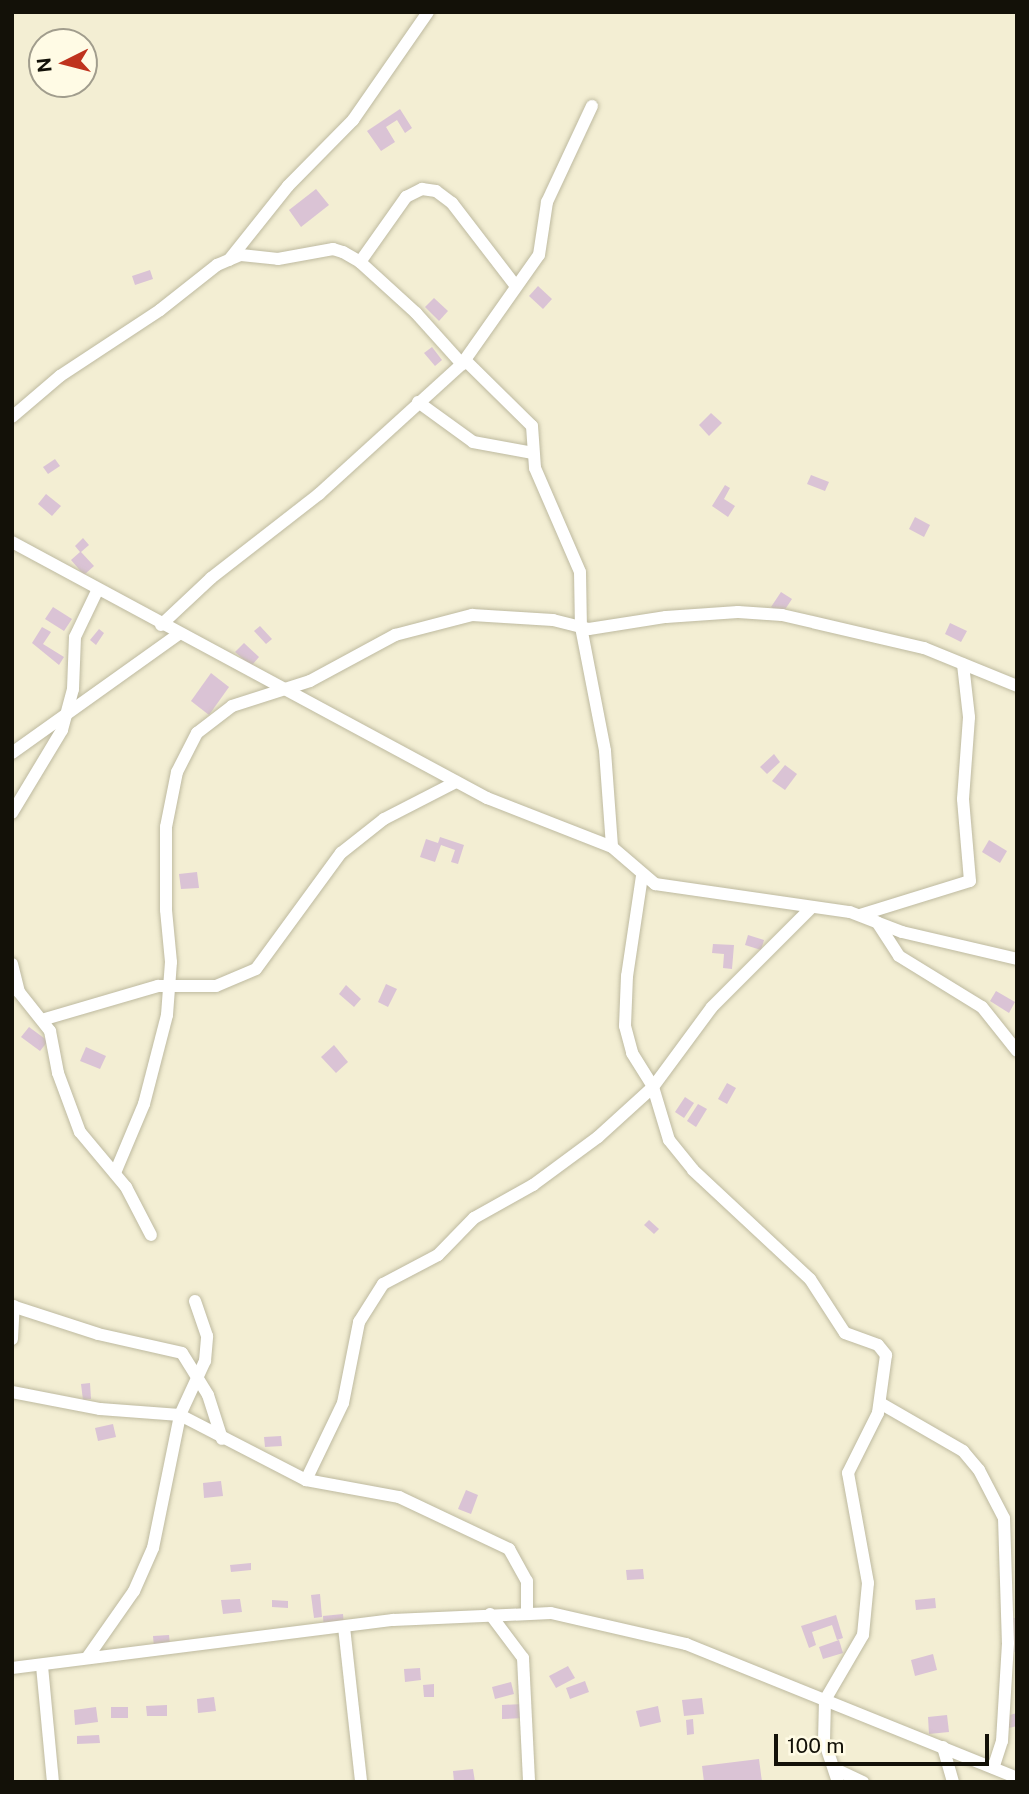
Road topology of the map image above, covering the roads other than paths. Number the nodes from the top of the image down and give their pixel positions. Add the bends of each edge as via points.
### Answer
1 (428, 12) edge
2 (592, 106) dead end
3 (228, 260) junction
4 (360, 262) junction
5 (515, 285) junction
6 (464, 362) junction
7 (418, 402) junction
8 (18, 404) edge
9 (12, 417) edge
10 (533, 453) junction
11 (12, 542) edge
12 (97, 592) junction
13 (161, 625) junction
14 (581, 627) junction
15 (179, 634) junction
16 (963, 664) junction
17 (1017, 685) edge
18 (285, 690) junction
19 (68, 713) junction
20 (12, 753) edge
21 (456, 782) junction
22 (12, 813) edge
23 (612, 847) junction
24 (642, 876) junction
25 (810, 909) junction
26 (860, 915) junction
27 (877, 922) junction
28 (1017, 959) edge
29 (12, 964) edge
30 (171, 986) junction
31 (45, 1019) junction
32 (1017, 1051) edge
33 (653, 1087) junction
34 (115, 1173) junction
35 (151, 1235) dead end
36 (195, 1301) dead end
37 (13, 1306) edge
38 (12, 1339) edge
39 (199, 1378) junction
40 (12, 1392) edge
41 (880, 1404) junction
42 (180, 1415) junction
43 (222, 1440) junction
44 (306, 1480) junction
45 (1013, 1602) edge
46 (527, 1611) junction
47 (491, 1614) junction
48 (344, 1627) junction
49 (87, 1658) junction
50 (42, 1665) junction
51 (12, 1668) edge
52 (825, 1700) junction
53 (943, 1747) junction
54 (993, 1768) junction
55 (837, 1776) edge
56 (1017, 1778) edge
57 (53, 1782) edge
58 (361, 1782) edge
59 (529, 1782) edge
60 (863, 1782) edge
61 (953, 1782) edge

1 - 3 street via 353,120 288,186
2 - 5 street via 547,202 539,255
3 - 4 street via 242,255 302,257 333,249
3 - 8 street
4 - 5 street via 405,197 429,190 452,203
4 - 6 street
5 - 6 street
6 - 7 street
6 - 10 street via 532,426 536,439
7 - 10 street via 473,442
7 - 13 street via 319,494 211,578
8 - 9 street
10 - 14 street via 541,484 580,572
11 - 12 street
12 - 13 street
12 - 19 street via 75,637
13 - 15 street
14 - 16 street via 726,613 782,615 873,633
14 - 18 street via 553,620 463,616 396,635
14 - 23 street via 606,751
15 - 18 street
15 - 19 street
16 - 17 street
16 - 26 street via 970,717 962,799 970,881
18 - 21 street
18 - 30 street via 232,706 185,748 166,827
19 - 20 street
19 - 22 street via 45,763
21 - 23 street via 519,813
21 - 30 street via 384,819 341,853 256,969 216,986
23 - 24 street
24 - 25 street via 666,888
24 - 33 street via 624,1013 632,1053
25 - 26 street
25 - 33 street via 712,1007
26 - 27 street
27 - 28 street
27 - 32 street via 899,956 982,1007
29 - 31 street via 19,992
30 - 31 street
30 - 34 street via 144,1104
31 - 34 street via 66,1101 80,1132
33 - 41 street via 665,1130 681,1157 810,1279 845,1333 885,1352
33 - 44 street via 561,1166 474,1218 431,1260 383,1284 359,1322 343,1403
34 - 35 street
36 - 39 street via 207,1336
37 - 38 street
37 - 39 street via 98,1334 178,1351 191,1362
39 - 42 street
39 - 43 street
40 - 42 street via 100,1409
41 - 45 street via 963,1451 979,1470 1006,1528
41 - 52 street via 848,1473 868,1583 866,1618 855,1653
42 - 43 street
42 - 49 street via 146,1565 134,1591
43 - 44 street
44 - 46 street via 399,1497 499,1542 509,1549 527,1581
45 - 54 street via 1002,1741
46 - 47 street
46 - 52 street via 686,1644
47 - 48 street
47 - 59 street via 522,1654
48 - 49 street
48 - 58 street
49 - 50 street
50 - 51 street
50 - 57 street
52 - 53 street
52 - 55 street via 824,1740
53 - 54 street
53 - 61 street
54 - 56 street
55 - 60 street

